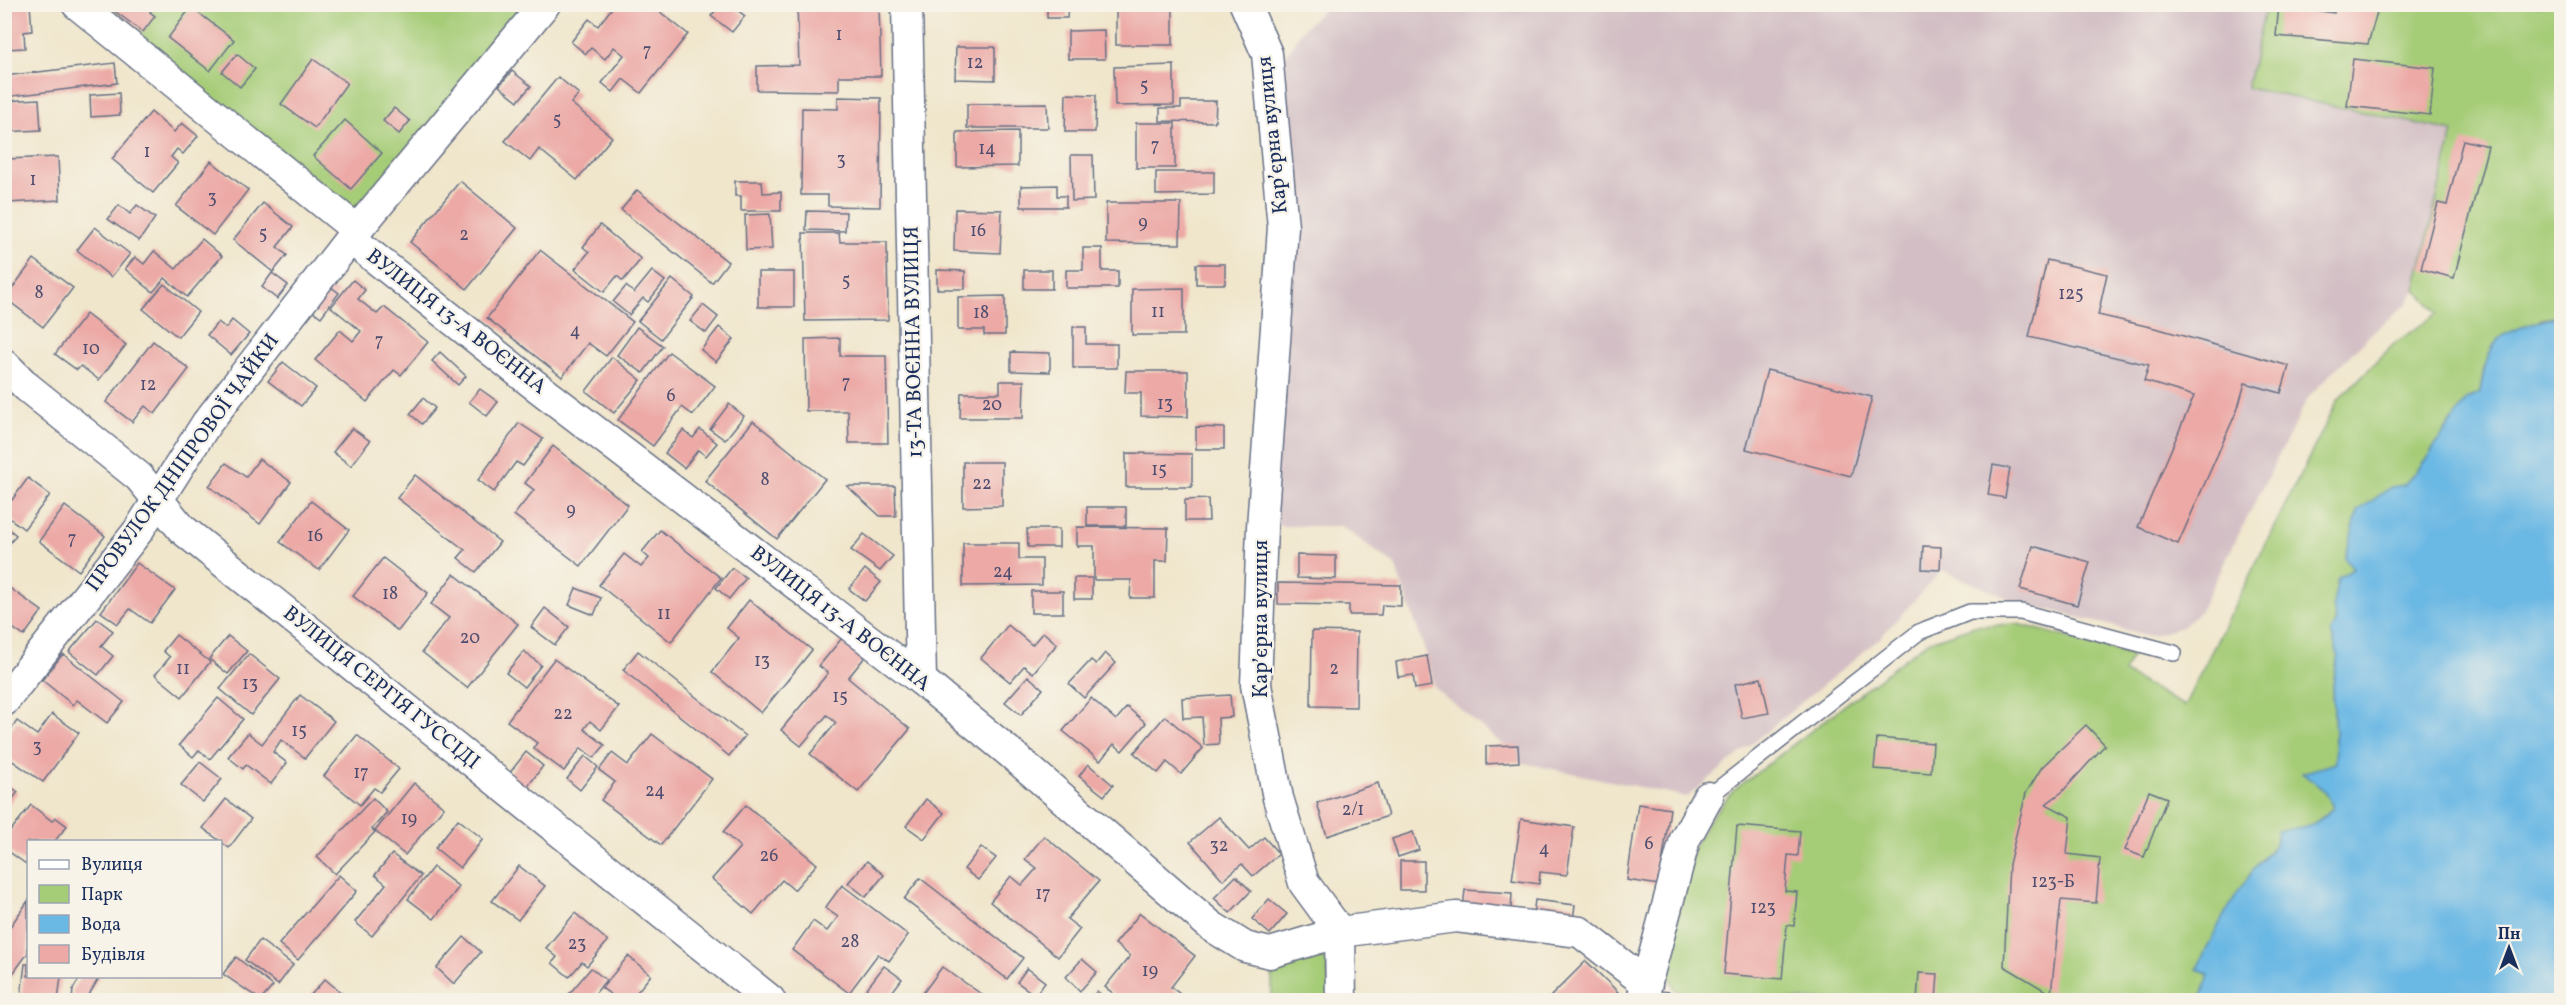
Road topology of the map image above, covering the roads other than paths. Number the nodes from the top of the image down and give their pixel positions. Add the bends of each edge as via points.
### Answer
1 (77, 4) edge
2 (545, 4) edge
3 (907, 4) edge
4 (1245, 4) edge
5 (354, 234) junction
6 (4, 364) edge
7 (158, 501) junction
8 (2175, 653) dead end
9 (921, 680) junction
10 (4, 701) edge
11 (1708, 797) joint
12 (1340, 932) junction
13 (1650, 996) edge
14 (770, 1000) edge
15 (1341, 1000) edge

1 - 5 street, ВУЛИЦЯ 13-А ВОЄННА
2 - 5 street, ПРОВУЛОК ДНІПРОВОЇ ЧАЙКИ
3 - 9 street, 13-ТА ВОЄННА ВУЛИЦЯ
4 - 12 street, Карʼєрна вулиця via 1268,54 1283,227 1262,527 1256,685 1278,798 1304,883
5 - 7 street, ПРОВУЛОК ДНІПРОВОЇ ЧАЙКИ via 206,424
5 - 9 street, ВУЛИЦЯ 13-А ВОЄННА via 531,382
6 - 7 street, ВУЛИЦЯ СЕРГІЯ ГУССІДІ via 139,477
7 - 10 street, ПРОВУЛОК ДНІПРОВОЇ ЧАЙКИ
7 - 14 street, ВУЛИЦЯ СЕРГІЯ ГУССІДІ via 182,528
8 - 11 lane via 2021,612 1970,612 1919,632
9 - 12 street, ВУЛИЦЯ 13-А ВОЄННА via 1211,926 1245,947 1270,953
11 - 13 street via 1685,839
12 - 13 street via 1456,917 1580,932
12 - 15 street

